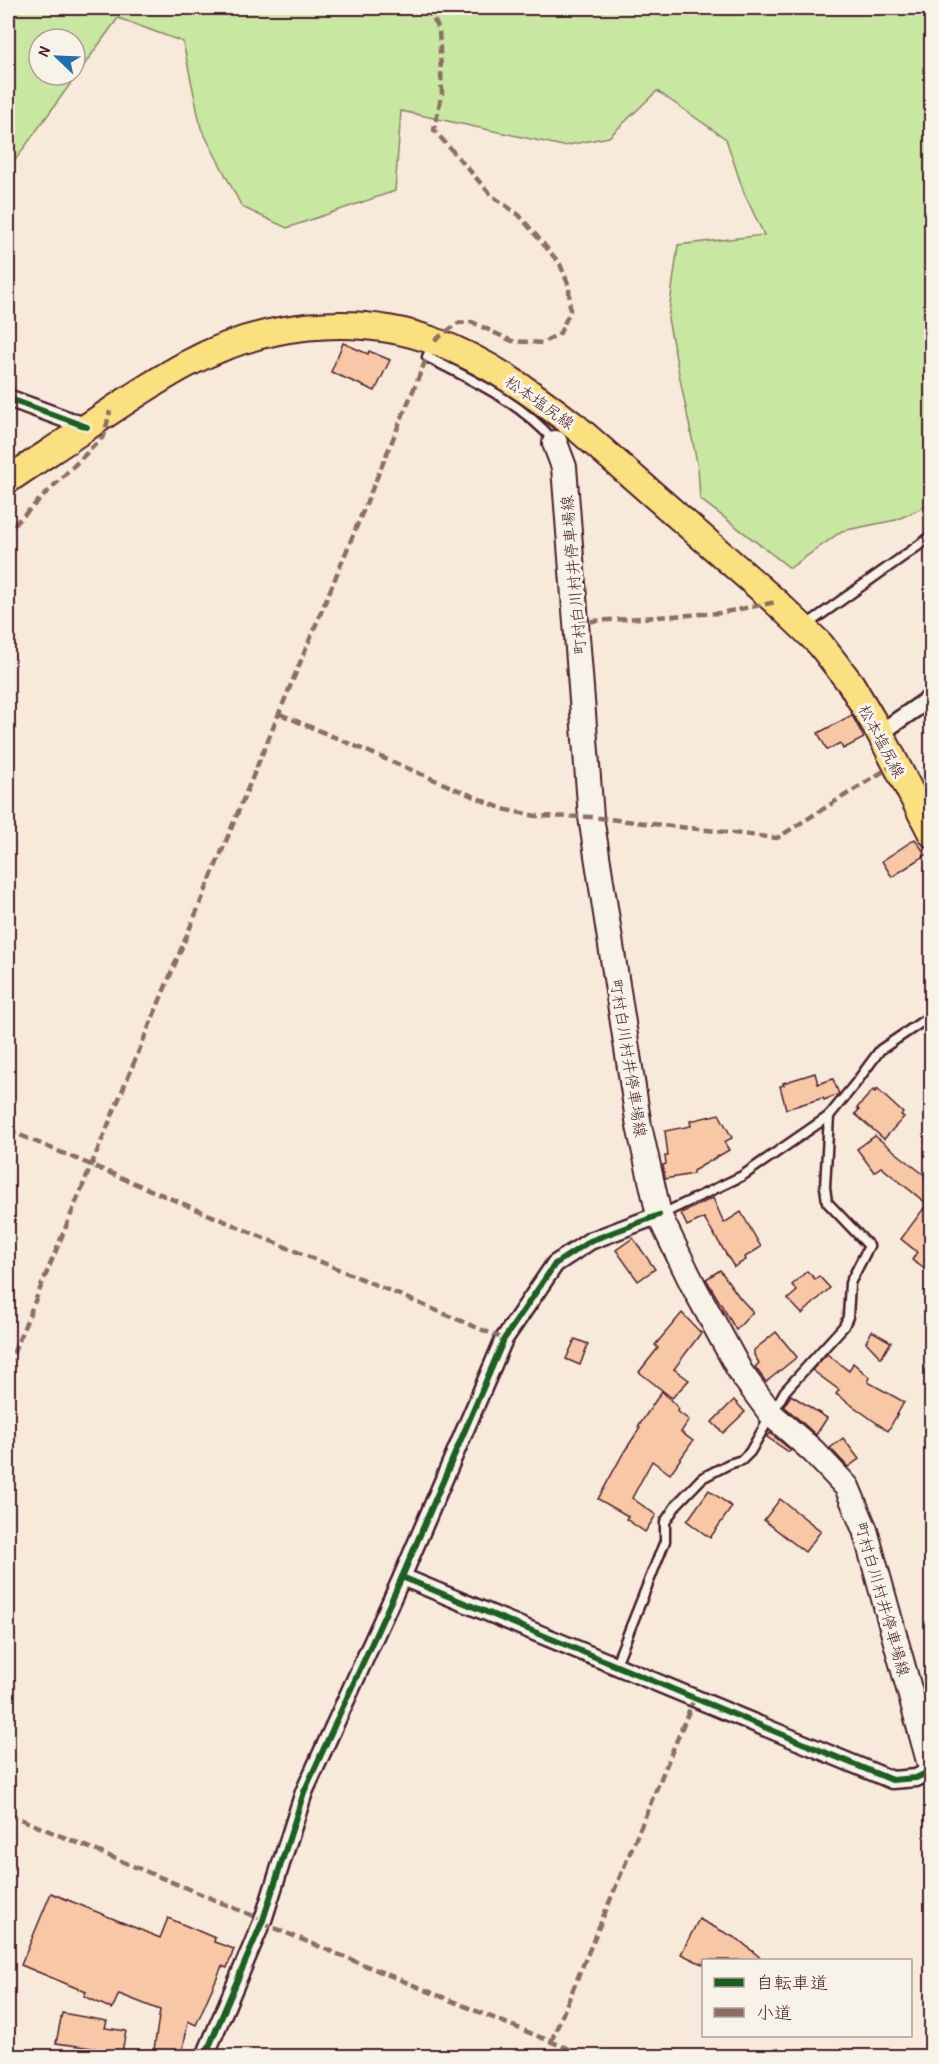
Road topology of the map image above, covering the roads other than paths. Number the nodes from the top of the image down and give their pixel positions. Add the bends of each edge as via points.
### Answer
1 (434, 341) junction
2 (8, 398) edge
3 (87, 427) junction
4 (555, 443) joint
5 (8, 480) edge
6 (932, 536) edge
7 (803, 628) junction
8 (932, 697) edge
9 (880, 733) junction
10 (932, 834) edge
11 (932, 1015) edge
12 (829, 1116) junction
13 (659, 1215) junction
14 (772, 1415) junction
15 (402, 1577) junction
16 (616, 1664) junction
17 (931, 1771) edge
18 (205, 2056) edge

1 - 3 main road, 松本塩尻線 via 379,328 322,325 274,332 235,342 187,363
1 - 4 lane, 町村白川村井停車場線 via 427,357 499,394 540,425
1 - 7 main road, 松本塩尻線 via 485,364 552,408
2 - 3 street
3 - 5 main road, 松本塩尻線
4 - 13 main road, 町村白川村井停車場線 via 564,466 591,817 639,1126
6 - 7 lane
7 - 9 main road, 松本塩尻線 via 851,684
8 - 9 street
9 - 10 main road, 松本塩尻線
11 - 12 lane via 880,1050
12 - 13 lane via 742,1176
12 - 14 lane via 827,1202 869,1246 850,1283 844,1326 785,1391
13 - 14 main road, 町村白川村井停車場線 via 741,1373
13 - 15 street via 590,1241 555,1264 504,1339
14 - 16 lane via 742,1460 702,1478 676,1503 665,1522 665,1541
14 - 17 main road, 町村白川村井停車場線 via 847,1486 865,1530
15 - 16 street
15 - 18 street via 304,1792 263,1920
16 - 17 street via 892,1780 916,1778

